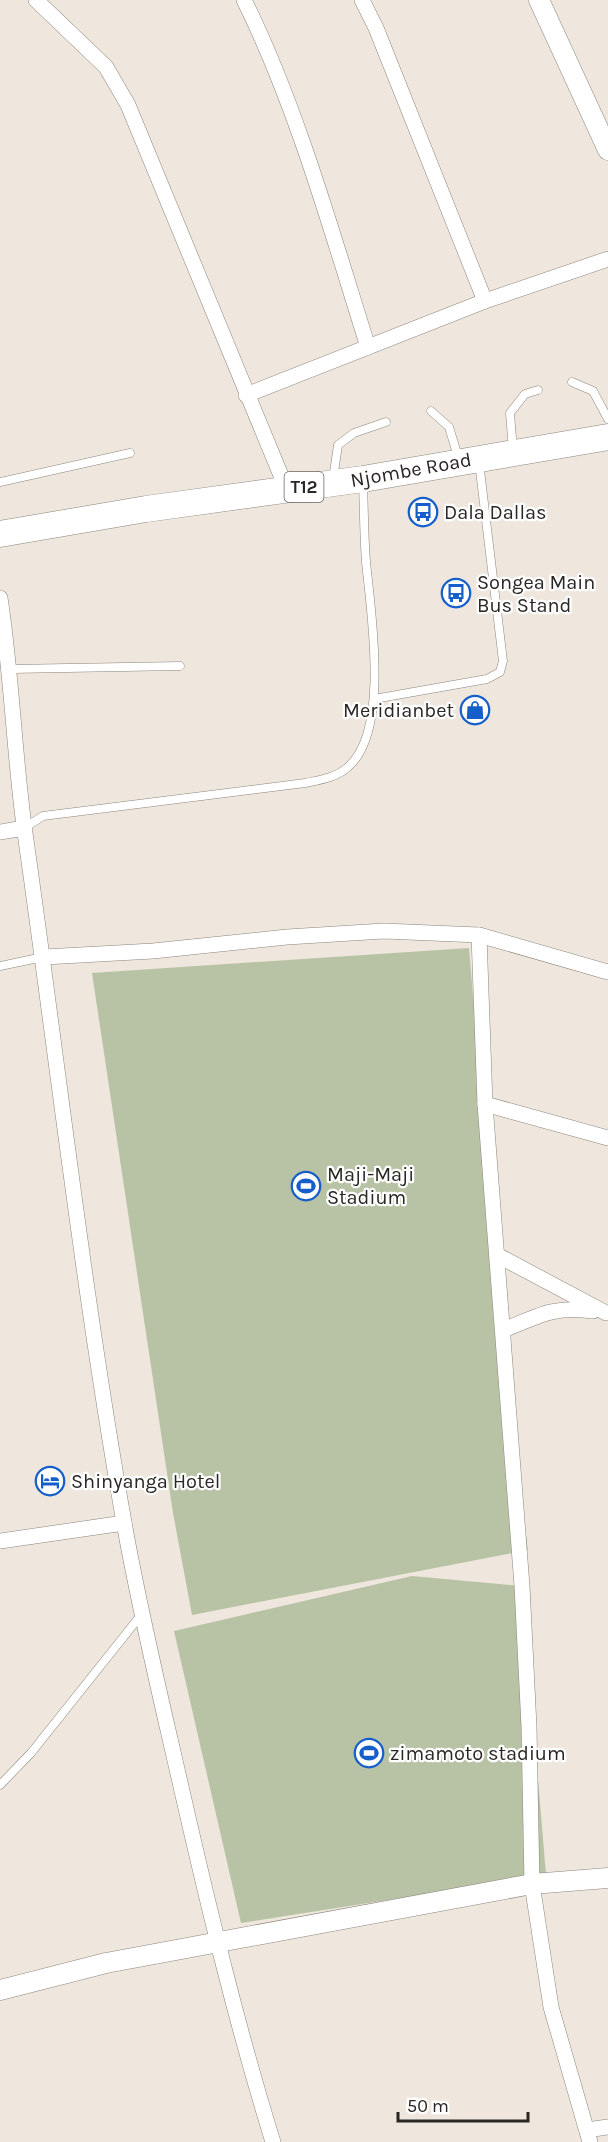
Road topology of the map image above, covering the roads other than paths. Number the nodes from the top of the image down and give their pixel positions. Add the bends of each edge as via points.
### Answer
1 (36, 0) edge
2 (244, 0) edge
3 (362, 0) edge
4 (539, 0) edge
5 (608, 150) edge
6 (608, 260) edge
7 (485, 301) junction
8 (368, 347) junction
9 (572, 382) dead end
10 (538, 390) dead end
11 (246, 395) junction
12 (431, 411) dead end
13 (608, 419) edge
14 (386, 422) dead end
15 (608, 437) edge
16 (513, 452) junction
17 (130, 453) dead end
18 (469, 459) junction
19 (363, 479) junction
20 (0, 482) edge
21 (333, 483) junction
22 (287, 490) junction
23 (0, 534) edge
24 (0, 598) edge
25 (180, 666) dead end
26 (10, 669) junction
27 (374, 699) junction
28 (24, 828) junction
29 (0, 832) edge
30 (479, 935) junction
31 (44, 957) junction
32 (0, 966) edge
33 (608, 972) edge
34 (485, 1104) junction
35 (608, 1138) edge
36 (497, 1255) junction
37 (607, 1313) edge
38 (504, 1330) junction
39 (124, 1523) junction
40 (0, 1541) edge
41 (141, 1615) junction
42 (0, 1785) edge
43 (608, 1878) edge
44 (532, 1884) junction
45 (217, 1944) junction
46 (0, 1990) edge
47 (608, 2127) edge
48 (589, 2136) edge
49 (273, 2142) edge

1 - 11 street via 106,67 128,105
2 - 8 street via 297,132
3 - 7 street
4 - 5 street
6 - 7 street
7 - 8 street
8 - 11 street
9 - 13 lane via 593,391
10 - 16 lane via 525,394 510,413
11 - 22 street
12 - 18 lane via 449,428
14 - 21 lane via 354,433 338,445
15 - 16 highway, Njombe Road / T12
16 - 18 highway, Njombe Road / T12
17 - 20 lane
18 - 19 highway, Njombe Road / T12
18 - 27 lane via 502,662 500,672 488,679
19 - 21 highway, Njombe Road / T12
19 - 27 lane
21 - 22 highway, Njombe Road / T12
22 - 23 highway, Njombe Road / T12
24 - 26 street
25 - 26 lane
26 - 28 street
27 - 28 lane via 364,744 348,767 331,777 43,816
28 - 29 street
28 - 31 street
30 - 31 street via 384,931
30 - 33 street
30 - 34 street
31 - 32 lane
31 - 39 street via 81,1241
34 - 35 street
34 - 36 street
36 - 37 street
36 - 38 street
37 - 38 street via 572,1308 550,1311
38 - 44 street via 530,1727
39 - 40 street
39 - 41 street
41 - 42 lane via 31,1753
41 - 45 street
43 - 44 street
44 - 45 street
44 - 48 street via 551,2007
45 - 46 street via 106,1963
45 - 49 street
47 - 48 street

